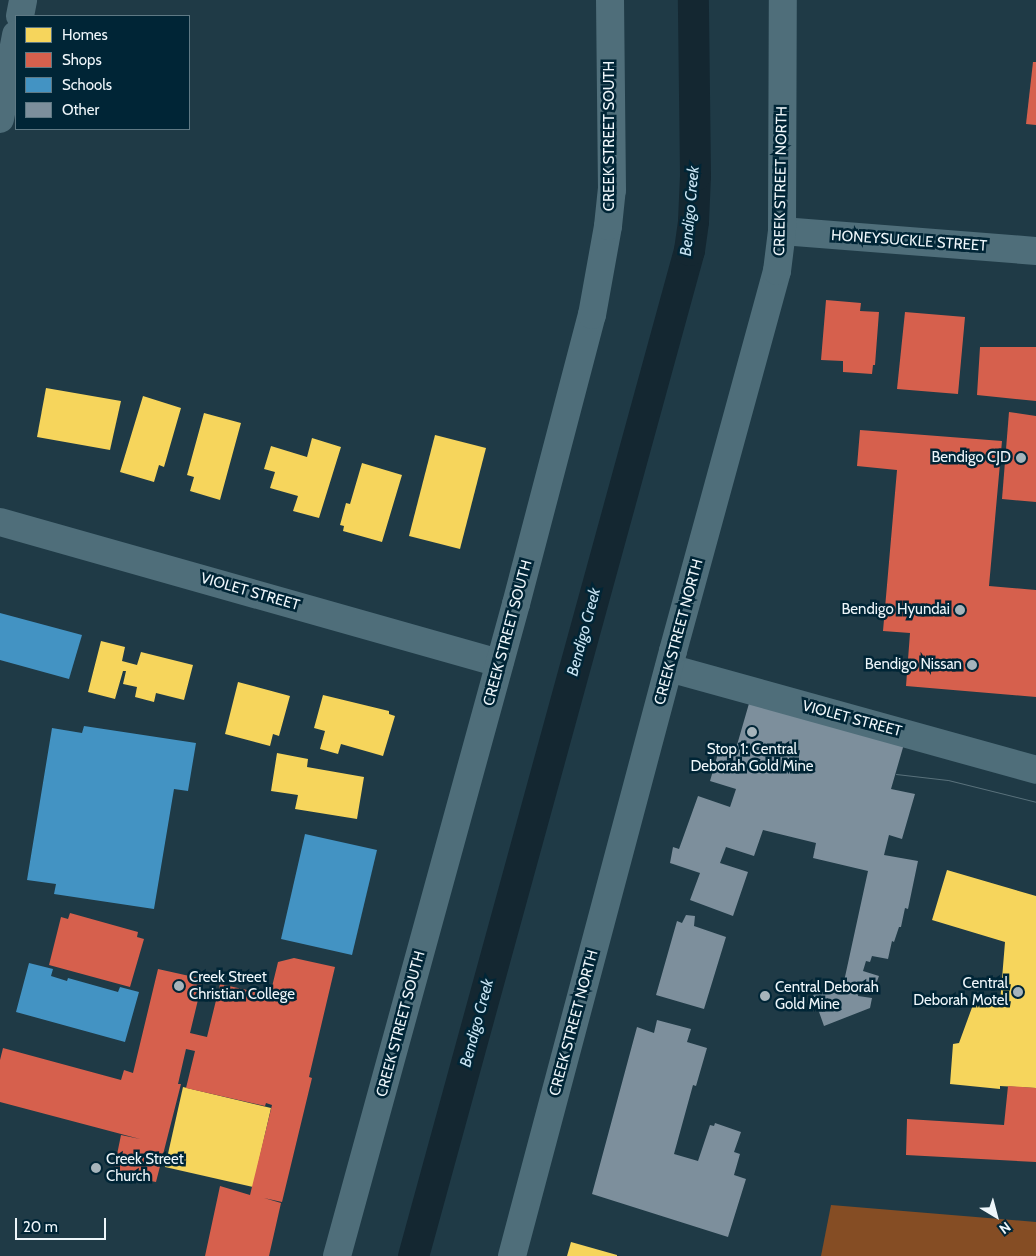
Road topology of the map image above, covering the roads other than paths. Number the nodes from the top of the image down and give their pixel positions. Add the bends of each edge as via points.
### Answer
1 (23, 0) edge
2 (610, 0) edge
3 (783, 0) edge
4 (20, 15) edge
5 (15, 39) edge
6 (0, 119) edge
7 (782, 231) junction
8 (1036, 251) edge
9 (0, 522) edge
10 (499, 663) junction
11 (669, 668) junction
12 (1036, 770) edge
13 (337, 1256) edge
14 (512, 1256) edge

1 - 4 street
2 - 10 street, CREEK STREET SOUTH via 612,190 604,250 592,315
3 - 7 street, CREEK STREET NORTH
5 - 6 street
7 - 8 street, HONEYSUCKLE STREET
7 - 11 street, CREEK STREET NORTH via 778,271
9 - 10 street, VIOLET STREET
10 - 13 street, CREEK STREET SOUTH
11 - 12 street, VIOLET STREET
11 - 14 street, CREEK STREET NORTH

